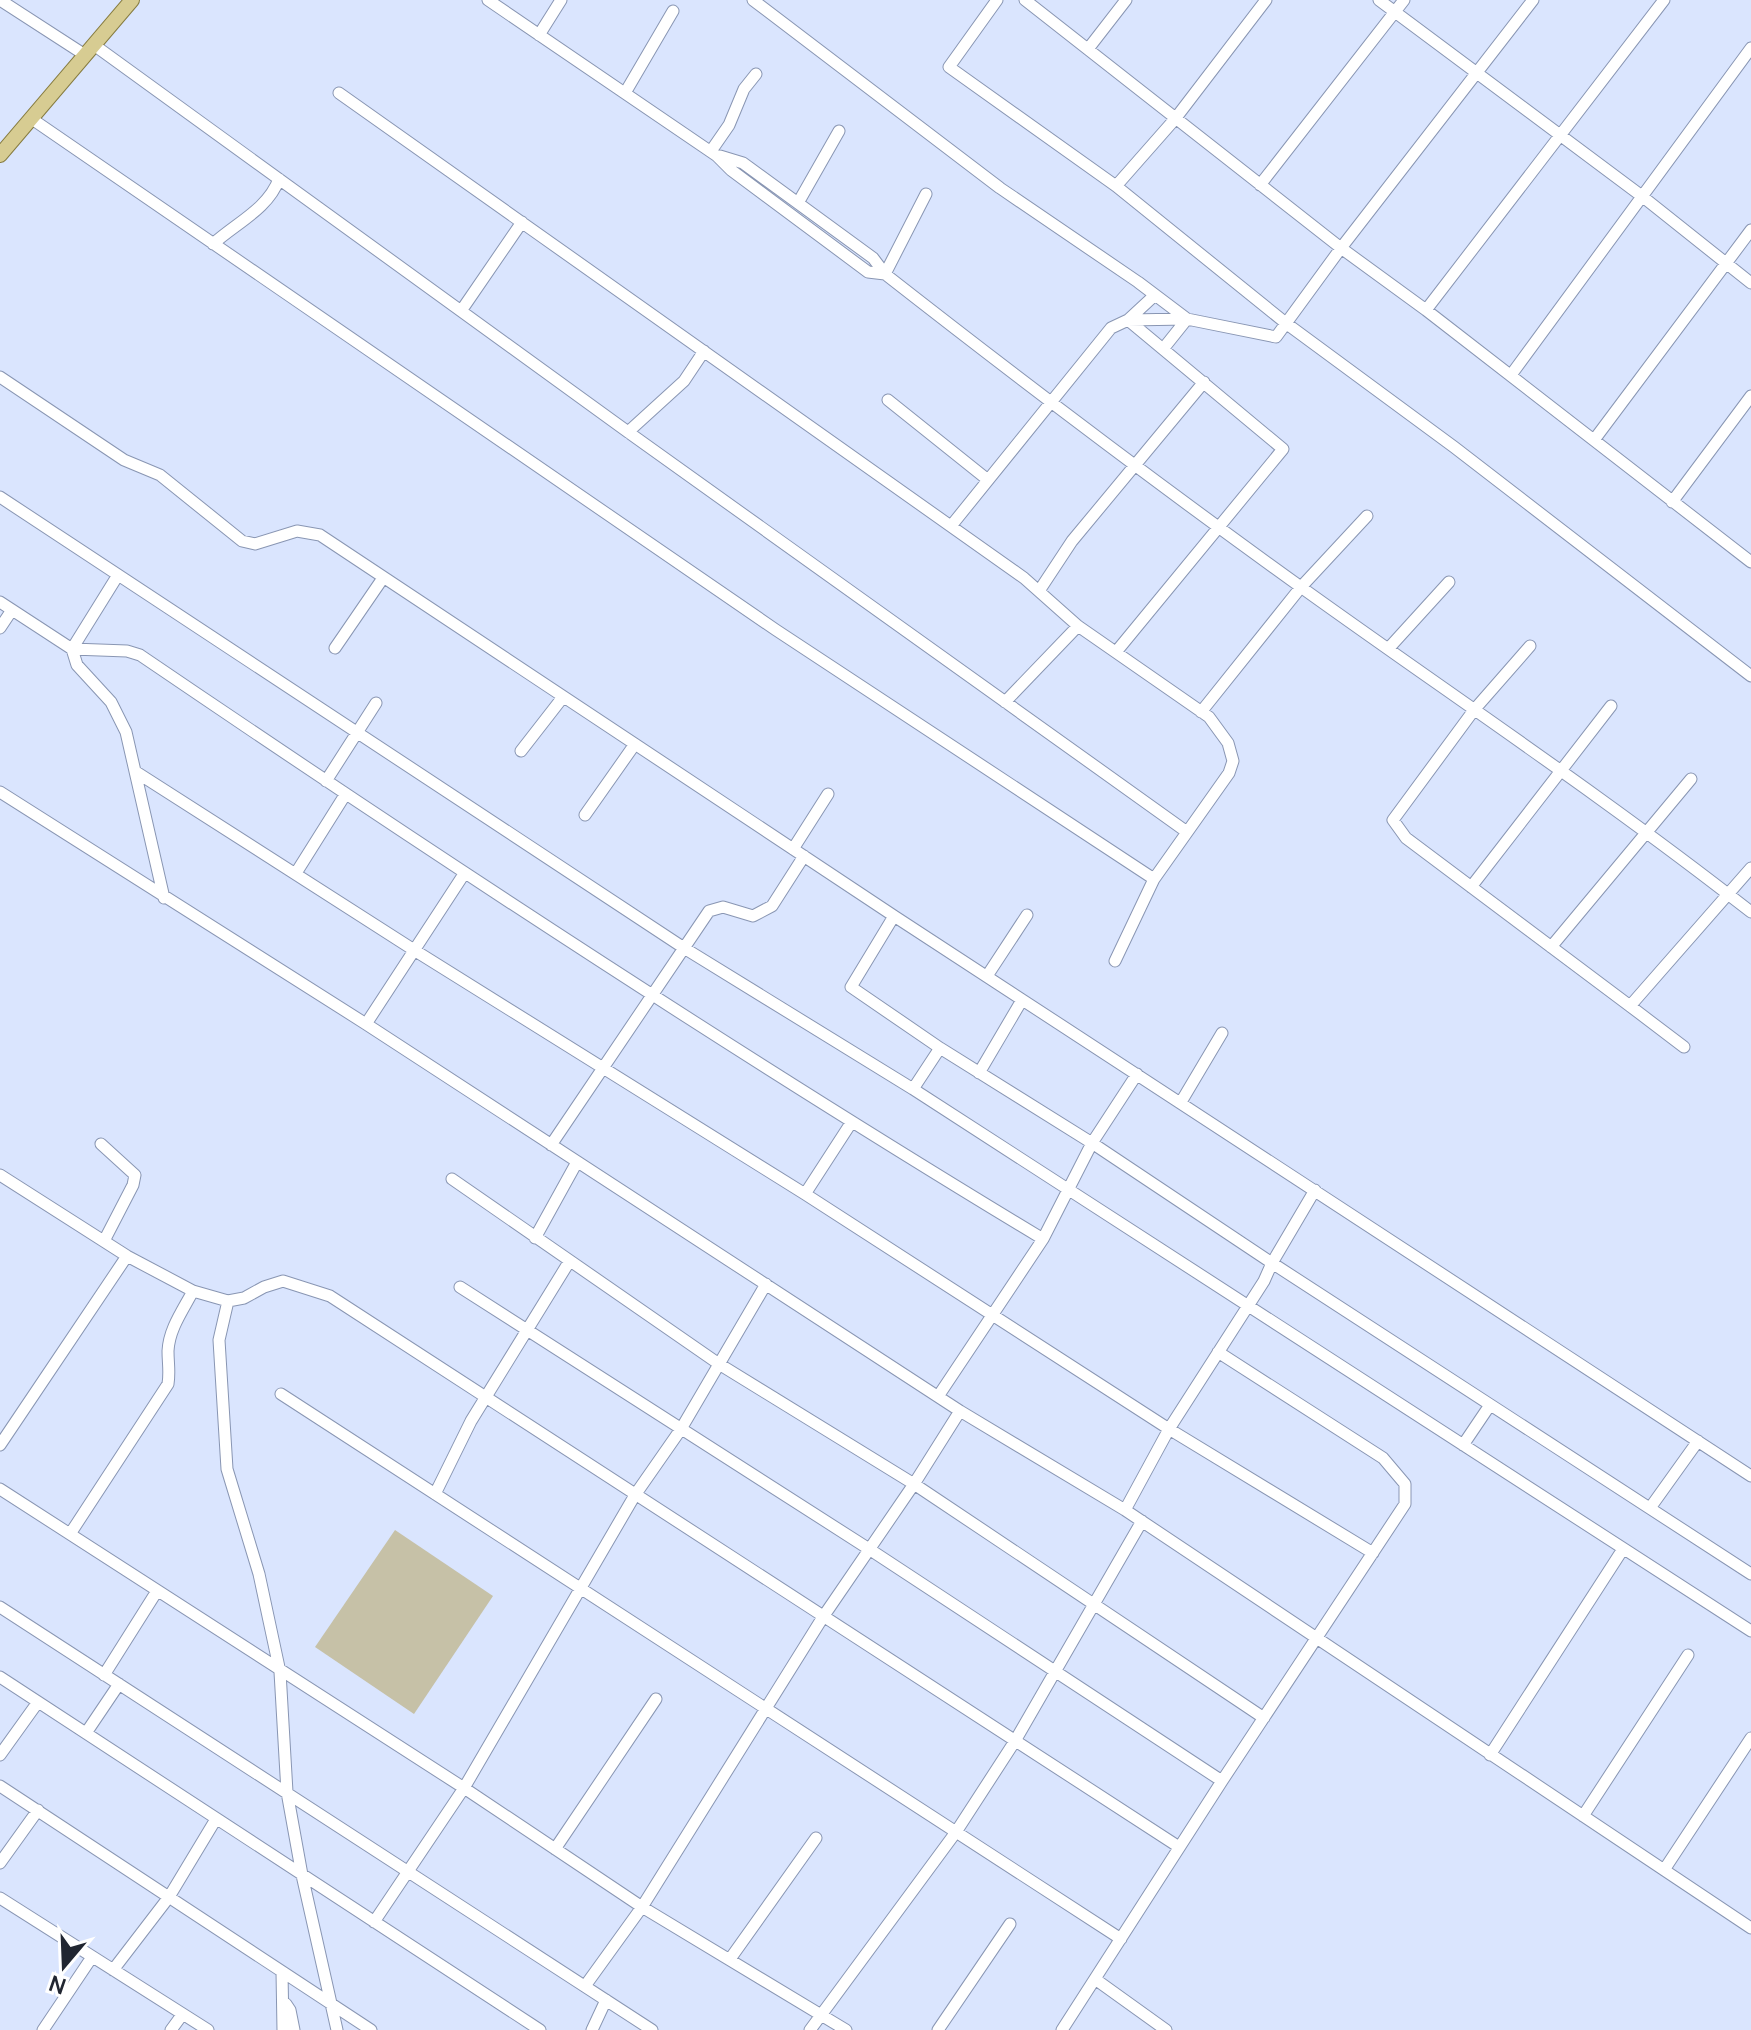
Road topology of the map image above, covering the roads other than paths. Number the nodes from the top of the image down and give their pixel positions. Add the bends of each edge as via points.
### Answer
1 (0, 0) edge
2 (132, 0) edge
3 (488, 0) edge
4 (561, 0) edge
5 (753, 0) edge
6 (997, 0) edge
7 (1025, 0) edge
8 (1126, 0) edge
9 (1266, 0) edge
10 (1379, 0) edge
11 (1404, 0) edge
12 (1533, 0) edge
13 (1664, 0) edge
14 (673, 11) dead end
15 (1395, 11) junction
16 (539, 35) junction
17 (1751, 48) edge
18 (1088, 49) junction
19 (90, 50) junction
20 (1478, 73) junction
21 (756, 74) dead end
22 (339, 93) dead end
23 (625, 93) junction
24 (32, 119) junction
25 (1175, 119) junction
26 (839, 131) dead end
27 (1560, 135) junction
28 (714, 154) junction
29 (0, 155) edge
30 (279, 179) junction
31 (1260, 185) junction
32 (1116, 186) junction
33 (926, 194) dead end
34 (1643, 197) junction
35 (798, 203) junction
36 (522, 222) junction
37 (1751, 230) edge
38 (213, 244) junction
39 (1341, 248) junction
40 (1726, 263) junction
41 (885, 274) junction
42 (1751, 283) edge
43 (1155, 295) junction
44 (1426, 310) junction
45 (461, 311) junction
46 (1187, 319) junction
47 (1128, 320) junction
48 (1287, 324) junction
49 (1163, 349) junction
50 (704, 351) junction
51 (1511, 375) junction
52 (0, 377) edge
53 (1204, 382) junction
54 (1751, 396) edge
55 (888, 400) dead end
56 (1051, 404) junction
57 (628, 432) junction
58 (1594, 440) junction
59 (1134, 465) junction
60 (988, 480) junction
61 (0, 497) edge
62 (1672, 502) junction
63 (1367, 516) dead end
64 (951, 526) junction
65 (1219, 526) junction
66 (1749, 558) edge
67 (118, 575) junction
68 (383, 578) junction
69 (1449, 582) dead end
70 (1301, 587) junction
71 (1039, 591) junction
72 (0, 602) edge
73 (12, 610) junction
74 (1078, 626) junction
75 (0, 628) edge
76 (1530, 646) dead end
77 (335, 648) dead end
78 (72, 649) junction
79 (1388, 649) junction
80 (1116, 652) junction
81 (1751, 676) edge
82 (563, 697) junction
83 (1005, 702) junction
84 (376, 703) dead end
85 (1611, 706) dead end
86 (1474, 710) junction
87 (1201, 712) junction
88 (357, 732) junction
89 (635, 744) junction
90 (521, 751) dead end
91 (1560, 771) junction
92 (136, 772) junction
93 (1691, 779) dead end
94 (326, 781) junction
95 (0, 792) edge
96 (828, 794) dead end
97 (345, 795) junction
98 (585, 815) dead end
99 (1187, 832) junction
100 (1647, 833) junction
101 (798, 853) junction
102 (1751, 868) edge
103 (296, 873) junction
104 (464, 874) junction
105 (1154, 879) junction
106 (1471, 887) junction
107 (1728, 894) junction
108 (164, 898) junction
109 (1751, 912) edge
110 (1027, 915) dead end
111 (894, 916) junction
112 (1551, 947) junction
113 (684, 948) junction
114 (414, 950) junction
115 (1115, 961) dead end
116 (987, 976) junction
117 (652, 995) junction
118 (1022, 1000) junction
119 (1630, 1006) junction
120 (366, 1024) junction
121 (1222, 1033) dead end
122 (1684, 1047) dead end
123 (940, 1048) junction
124 (602, 1068) junction
125 (979, 1073) junction
126 (1137, 1074) junction
127 (913, 1089) junction
128 (1181, 1102) junction
129 (851, 1123) junction
130 (1092, 1143) junction
131 (101, 1144) dead end
132 (551, 1145) junction
133 (577, 1162) junction
134 (0, 1175) edge
135 (452, 1179) dead end
136 (1068, 1189) junction
137 (1315, 1190) junction
138 (805, 1194) junction
139 (535, 1238) junction
140 (1043, 1239) junction
141 (104, 1241) junction
142 (127, 1256) junction
143 (569, 1262) junction
144 (1272, 1263) junction
145 (766, 1284) junction
146 (460, 1287) dead end
147 (193, 1291) junction
148 (228, 1301) junction
149 (1248, 1305) junction
150 (993, 1316) junction
151 (529, 1331) junction
152 (1218, 1352) junction
153 (719, 1364) junction
154 (281, 1394) dead end
155 (939, 1395) junction
156 (486, 1398) junction
157 (1490, 1405) junction
158 (960, 1411) junction
159 (681, 1429) junction
160 (1169, 1429) junction
161 (1698, 1441) junction
162 (0, 1445) edge
163 (1463, 1445) junction
164 (1751, 1476) edge
165 (914, 1484) junction
166 (0, 1489) edge
167 (435, 1494) junction
168 (635, 1495) junction
169 (1650, 1508) junction
170 (1125, 1510) junction
171 (1142, 1521) junction
172 (70, 1534) junction
173 (869, 1549) junction
174 (1623, 1549) junction
175 (1373, 1553) junction
176 (1751, 1574) edge
177 (580, 1588) junction
178 (157, 1591) junction
179 (1095, 1605) junction
180 (0, 1607) edge
181 (823, 1617) junction
182 (1751, 1631) edge
183 (1316, 1639) junction
184 (1688, 1655) dead end
185 (280, 1672) junction
186 (1055, 1673) junction
187 (104, 1675) junction
188 (0, 1677) edge
189 (119, 1684) junction
190 (656, 1699) dead end
191 (38, 1702) junction
192 (766, 1709) junction
193 (1264, 1718) junction
194 (86, 1733) junction
195 (1751, 1738) edge
196 (1015, 1741) junction
197 (0, 1755) edge
198 (1490, 1755) junction
199 (1222, 1781) junction
200 (0, 1786) edge
201 (464, 1788) junction
202 (287, 1792) junction
203 (38, 1810) junction
204 (1583, 1816) junction
205 (216, 1819) junction
206 (956, 1832) junction
207 (816, 1838) dead end
208 (1179, 1847) junction
209 (555, 1849) junction
210 (0, 1863) edge
211 (1664, 1870) junction
212 (407, 1871) junction
213 (302, 1875) junction
214 (169, 1897) junction
215 (1, 1901) edge
216 (642, 1907) junction
217 (374, 1922) junction
218 (1010, 1924) dead end
219 (1750, 1925) edge
220 (1121, 1939) junction
221 (92, 1957) junction
222 (730, 1959) junction
223 (113, 1970) junction
224 (282, 1972) junction
225 (1095, 1979) junction
226 (585, 1986) junction
227 (283, 2000) junction
228 (606, 2000) junction
229 (333, 2005) junction
230 (820, 2014) junction
231 (182, 2015) junction
232 (43, 2030) edge
233 (171, 2030) edge
234 (208, 2030) edge
235 (283, 2030) edge
236 (294, 2030) edge
237 (337, 2030) edge
238 (371, 2030) edge
239 (540, 2030) edge
240 (592, 2030) edge
241 (652, 2030) edge
242 (810, 2030) edge
243 (846, 2030) edge
244 (938, 2030) edge
245 (1062, 2030) edge
246 (1166, 2030) edge

1 - 19 street
2 - 19 main road
3 - 16 street
4 - 16 street
5 - 43 street via 1000,188
6 - 32 street via 949,67
7 - 18 street
8 - 18 street
9 - 25 street
10 - 15 street
11 - 15 street
12 - 20 street
13 - 27 street
14 - 23 street
15 - 20 street
15 - 31 street
16 - 23 street
17 - 34 street
18 - 25 street
19 - 24 main road
19 - 30 street
20 - 27 street
20 - 39 street
21 - 28 street
22 - 36 street
23 - 28 street
24 - 29 main road
24 - 38 street
25 - 31 street
25 - 32 street
26 - 35 street
27 - 34 street
27 - 44 street
28 - 35 street via 743,163
28 - 41 street via 868,272
30 - 38 street via 265,204
30 - 45 street
31 - 39 street
32 - 48 street
33 - 41 street
34 - 40 street
34 - 51 street
35 - 41 street via 873,258
36 - 45 street
36 - 50 street
37 - 40 street
38 - 105 street via 776,630
39 - 44 street
39 - 48 street
40 - 42 street
40 - 58 street
41 - 56 street
43 - 46 street
43 - 47 street
44 - 51 street
45 - 57 street
46 - 47 street
46 - 48 street via 1276,337
46 - 49 street
47 - 49 street
47 - 56 street via 1111,328
48 - 81 street
49 - 53 street
50 - 57 street via 684,381
50 - 64 street
51 - 58 street
52 - 68 street via 124,460 160,475 242,541 255,544 297,531 320,535
53 - 59 street
53 - 65 street via 1283,449
54 - 62 street
55 - 60 street
56 - 59 street
56 - 60 street
57 - 83 street
58 - 62 street
59 - 65 street
59 - 71 street
60 - 64 street
61 - 67 street
62 - 66 street
63 - 70 street
64 - 71 street
65 - 70 street
65 - 80 street
67 - 78 street
67 - 88 street
68 - 77 street
68 - 82 street
69 - 79 street
70 - 79 street
70 - 87 street
71 - 74 street
72 - 73 street
73 - 75 street
73 - 78 street
74 - 80 street
74 - 83 street
76 - 86 street
78 - 92 street via 77,665 111,702 126,732
78 - 94 street via 140,655
79 - 86 street
80 - 87 street
82 - 89 street
82 - 90 street
83 - 99 street
84 - 88 street
85 - 91 street
86 - 91 street
86 - 106 street via 1393,820 1406,838
87 - 99 street via 1228,743 1233,761
88 - 94 street
88 - 113 street
89 - 98 street
89 - 101 street
91 - 100 street
91 - 106 street
92 - 103 street
92 - 108 street
93 - 100 street
94 - 97 street
95 - 108 street
96 - 101 street
97 - 103 street
97 - 104 street
99 - 105 street
100 - 107 street
100 - 112 street
101 - 111 street
101 - 113 street via 772,906 753,916 723,907 709,911
102 - 107 street
103 - 114 street
104 - 114 street
104 - 117 street
105 - 115 street
106 - 112 street
107 - 109 street
107 - 119 street
108 - 120 street
110 - 116 street
111 - 116 street
111 - 123 street via 851,987
112 - 119 street
113 - 117 street
113 - 127 street
114 - 120 street
114 - 124 street
116 - 118 street
117 - 124 street
117 - 129 street
118 - 125 street
118 - 126 street
119 - 122 street
120 - 132 street
121 - 128 street
123 - 125 street
123 - 127 street
124 - 132 street
124 - 138 street
125 - 130 street
126 - 128 street
126 - 130 street
127 - 136 street
128 - 137 street
129 - 138 street
129 - 140 street
130 - 136 street
130 - 144 street
131 - 141 street via 135,1175
132 - 133 street
133 - 139 street
133 - 145 street
134 - 141 street
135 - 139 street
136 - 140 street
136 - 149 street
137 - 144 street
137 - 161 street
138 - 150 street
139 - 143 street
140 - 150 street
141 - 142 street
142 - 147 street
142 - 162 street
143 - 151 street
143 - 153 street
144 - 149 street
144 - 157 street
145 - 153 street
145 - 155 street
146 - 151 street
147 - 148 street
147 - 172 street via 171,1332 168,1384
148 - 156 street via 283,1281 306,1286 330,1296
148 - 185 street via 219,1340 227,1469 259,1574
149 - 152 street
149 - 163 street
150 - 155 street
150 - 160 street
151 - 156 street
151 - 159 street
152 - 160 street
152 - 175 street via 1383,1458 1405,1484 1405,1504
153 - 159 street
153 - 165 street
154 - 167 street
155 - 158 street
156 - 167 street
156 - 168 street
157 - 163 street
157 - 169 street
158 - 165 street
158 - 170 street
159 - 168 street
159 - 173 street
160 - 170 street
160 - 175 street
161 - 164 street
161 - 169 street
163 - 174 street
165 - 173 street
165 - 179 street
166 - 172 street
167 - 177 street
168 - 177 street
168 - 181 street
169 - 176 street
170 - 171 street
171 - 179 street
171 - 183 street
172 - 178 street
173 - 181 street
173 - 186 street
174 - 182 street
174 - 198 street
175 - 183 street
177 - 192 street
177 - 201 street
178 - 185 street
178 - 187 street
179 - 186 street
179 - 193 street
180 - 187 street
181 - 192 street
181 - 196 street
183 - 193 street
183 - 198 street
184 - 204 street
185 - 201 street
185 - 202 street
186 - 196 street
186 - 199 street
187 - 189 street
188 - 191 street
189 - 194 street
189 - 202 street
190 - 209 street
191 - 194 street
191 - 197 street
192 - 206 street
192 - 216 street
193 - 199 street
194 - 205 street
195 - 211 street
196 - 206 street
196 - 208 street
198 - 204 street
199 - 208 street
200 - 203 street
201 - 209 street
201 - 212 street
202 - 212 street
202 - 213 street
203 - 210 street
203 - 214 street
204 - 211 street
205 - 213 street
205 - 214 street
206 - 220 street
206 - 230 street
207 - 222 street
208 - 220 street
209 - 216 street
211 - 219 street
212 - 217 street
212 - 226 street
213 - 217 street
213 - 229 street
214 - 223 street
214 - 224 street
215 - 221 street
216 - 222 street
216 - 226 street
217 - 239 street
218 - 244 street
220 - 225 street
221 - 223 street
221 - 232 street
222 - 230 street
223 - 231 street
224 - 227 street
224 - 229 street
225 - 245 street
225 - 246 street
226 - 228 street
227 - 235 street
227 - 236 street
228 - 240 street
228 - 241 street
229 - 237 street
229 - 238 street
230 - 242 street
230 - 243 street
231 - 233 street
231 - 234 street

